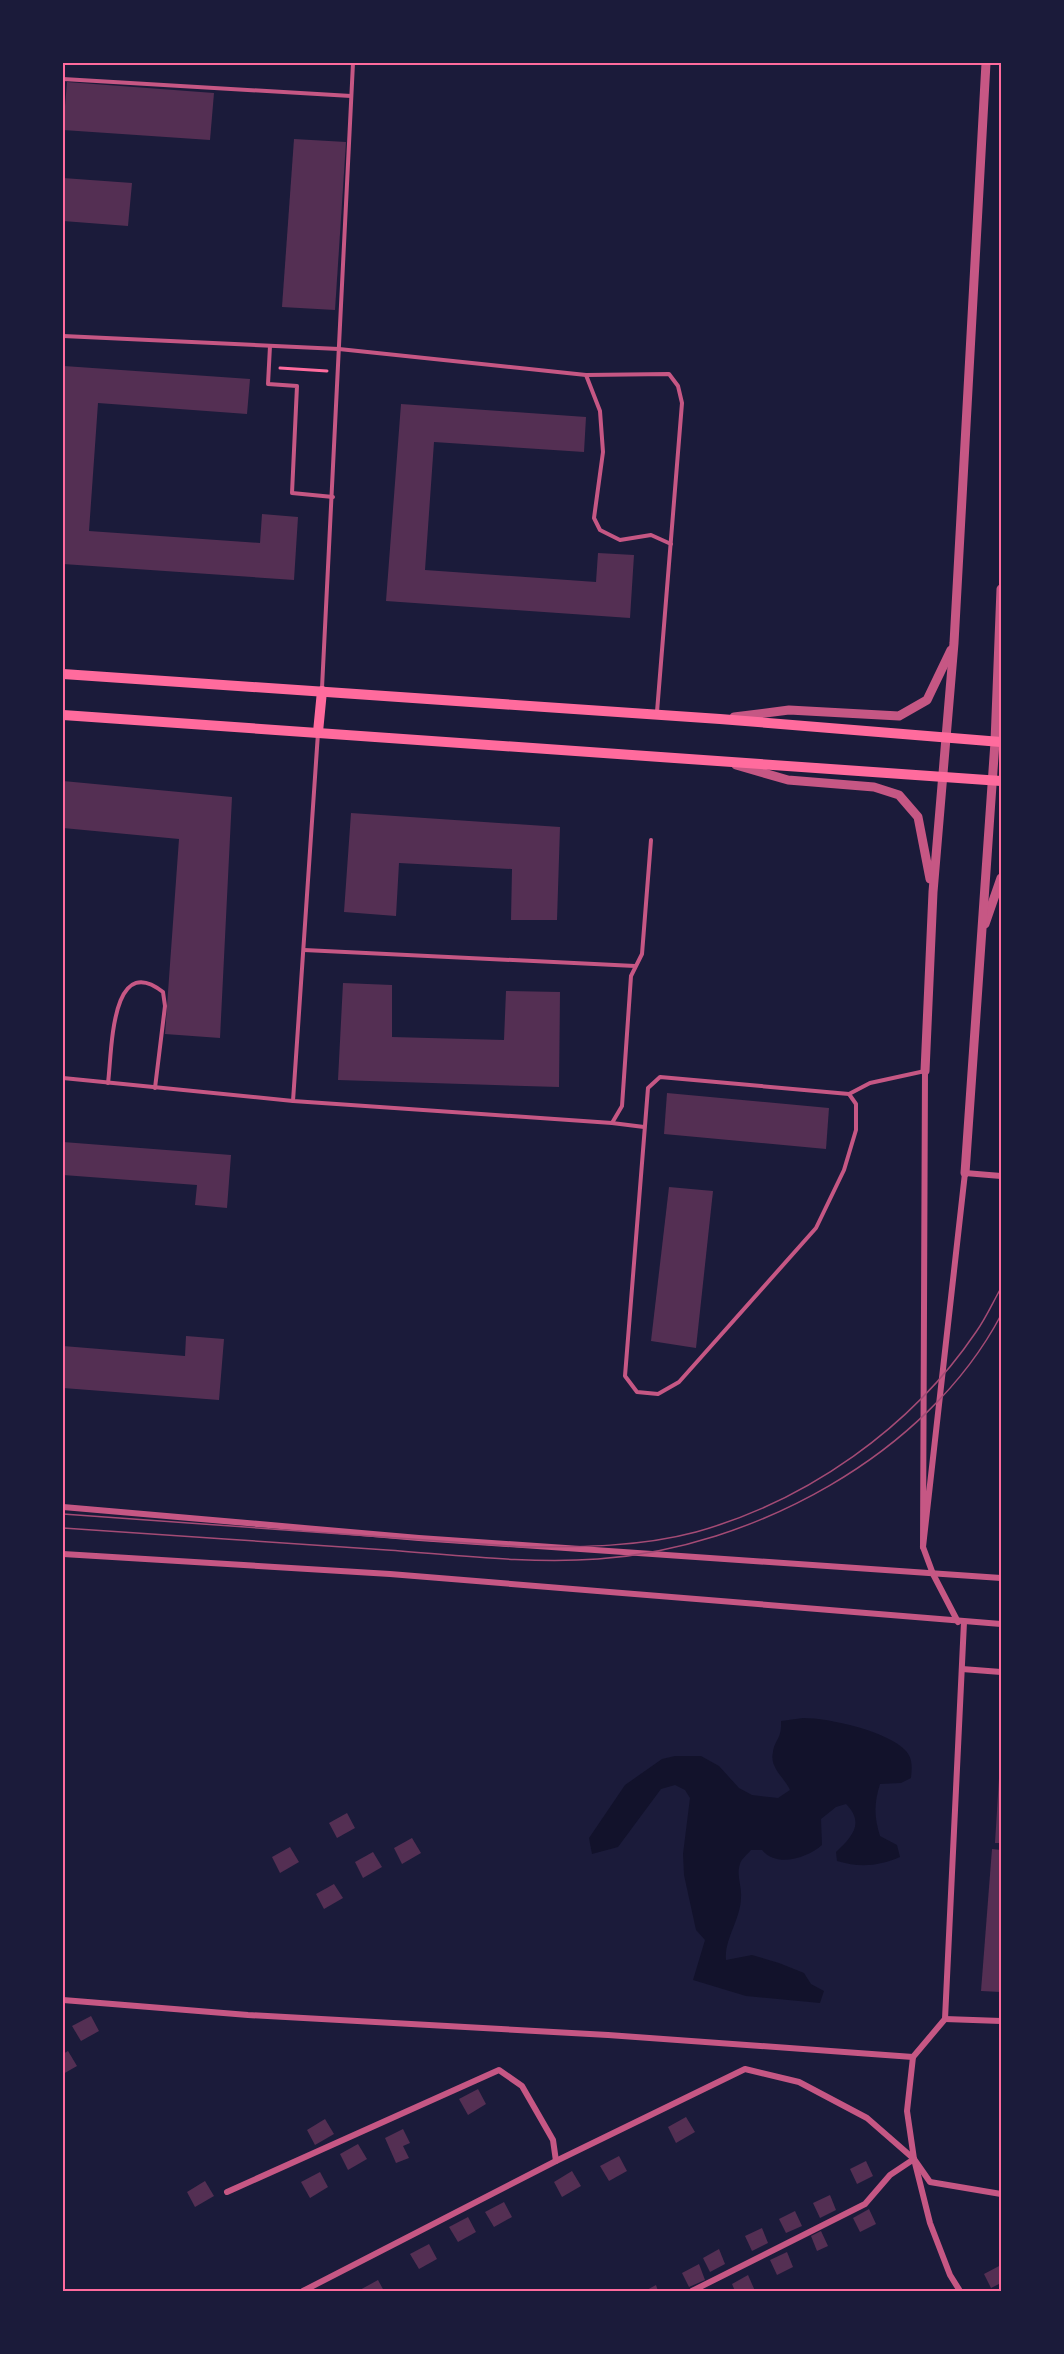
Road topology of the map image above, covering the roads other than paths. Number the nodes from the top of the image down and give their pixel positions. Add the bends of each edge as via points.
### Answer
1 (353, 63) edge
2 (986, 63) edge
3 (63, 80) edge
4 (351, 96) junction
5 (63, 336) edge
6 (270, 346) junction
7 (339, 349) junction
8 (586, 375) junction
9 (333, 497) junction
10 (670, 544) junction
11 (1001, 589) edge
12 (954, 643) junction
13 (997, 644) junction
14 (1001, 656) edge
15 (63, 674) edge
16 (321, 692) junction
17 (63, 715) edge
18 (657, 715) junction
19 (720, 719) junction
20 (318, 732) junction
21 (945, 737) junction
22 (998, 742) edge
23 (719, 760) junction
24 (941, 776) junction
25 (996, 780) edge
26 (651, 840) dead end
27 (1001, 878) edge
28 (933, 892) junction
29 (981, 938) junction
30 (304, 950) junction
31 (636, 966) junction
32 (925, 1071) junction
33 (63, 1078) edge
34 (108, 1083) junction
35 (154, 1088) junction
36 (849, 1094) junction
37 (293, 1101) junction
38 (612, 1123) junction
39 (644, 1127) junction
40 (965, 1173) junction
41 (1001, 1176) edge
42 (63, 1507) edge
43 (923, 1547) junction
44 (63, 1554) edge
45 (933, 1574) junction
46 (1001, 1578) edge
47 (961, 1622) junction
48 (1001, 1624) edge
49 (962, 1669) junction
50 (1001, 1672) edge
51 (63, 2000) edge
52 (945, 2019) junction
53 (1001, 2021) edge
54 (913, 2057) junction
55 (914, 2159) junction
56 (555, 2161) junction
57 (227, 2192) dead end
58 (1001, 2194) edge
59 (303, 2291) edge
60 (692, 2291) edge
61 (960, 2291) edge

1 - 4 lane
2 - 12 street
3 - 4 lane
4 - 7 lane
5 - 6 lane
6 - 7 lane
6 - 9 lane via 268,384 297,386 292,493
7 - 8 lane
7 - 9 lane
8 - 10 lane via 600,411 603,452 594,518 600,530 620,540 651,535
8 - 10 lane via 669,374 678,386 682,403
9 - 16 lane
10 - 18 lane
11 - 13 street
12 - 19 street via 927,700 899,716 789,710
12 - 21 street
13 - 14 street
13 - 22 street
15 - 16 main road
16 - 18 main road
16 - 20 main road
17 - 20 main road
18 - 19 main road
19 - 21 main road
20 - 23 main road
20 - 30 lane
21 - 22 main road
21 - 24 street
22 - 25 street
23 - 24 main road
23 - 28 street via 788,780 874,788 899,795 918,817
24 - 25 main road
24 - 28 street
25 - 29 street
26 - 31 lane via 642,954
27 - 29 street
28 - 32 street
29 - 40 street
30 - 31 lane
30 - 37 lane
31 - 38 lane via 631,976 622,1106
32 - 36 lane via 870,1083
32 - 43 street
33 - 34 lane
34 - 35 lane
34 - 35 lane via 118,1004 123,990 143,982 163,992 165,1006
35 - 37 lane
36 - 39 lane via 660,1077 648,1088
36 - 39 lane via 856,1104 856,1130 844,1170 816,1228 679,1382 658,1394 637,1392 625,1376
37 - 38 lane
38 - 39 lane
40 - 41 street
40 - 43 street
42 - 45 street via 419,1538
43 - 45 street
44 - 47 street via 390,1574
45 - 46 street
45 - 47 street
47 - 48 street
47 - 49 street
49 - 50 street
49 - 52 street
51 - 54 street
52 - 53 street
52 - 54 street
54 - 55 street via 907,2111
55 - 56 street via 867,2118 799,2082 745,2069
55 - 58 street via 930,2182
55 - 60 street via 890,2175 865,2204
55 - 61 street via 930,2223
56 - 57 street via 553,2140 522,2086 499,2070
56 - 59 street

